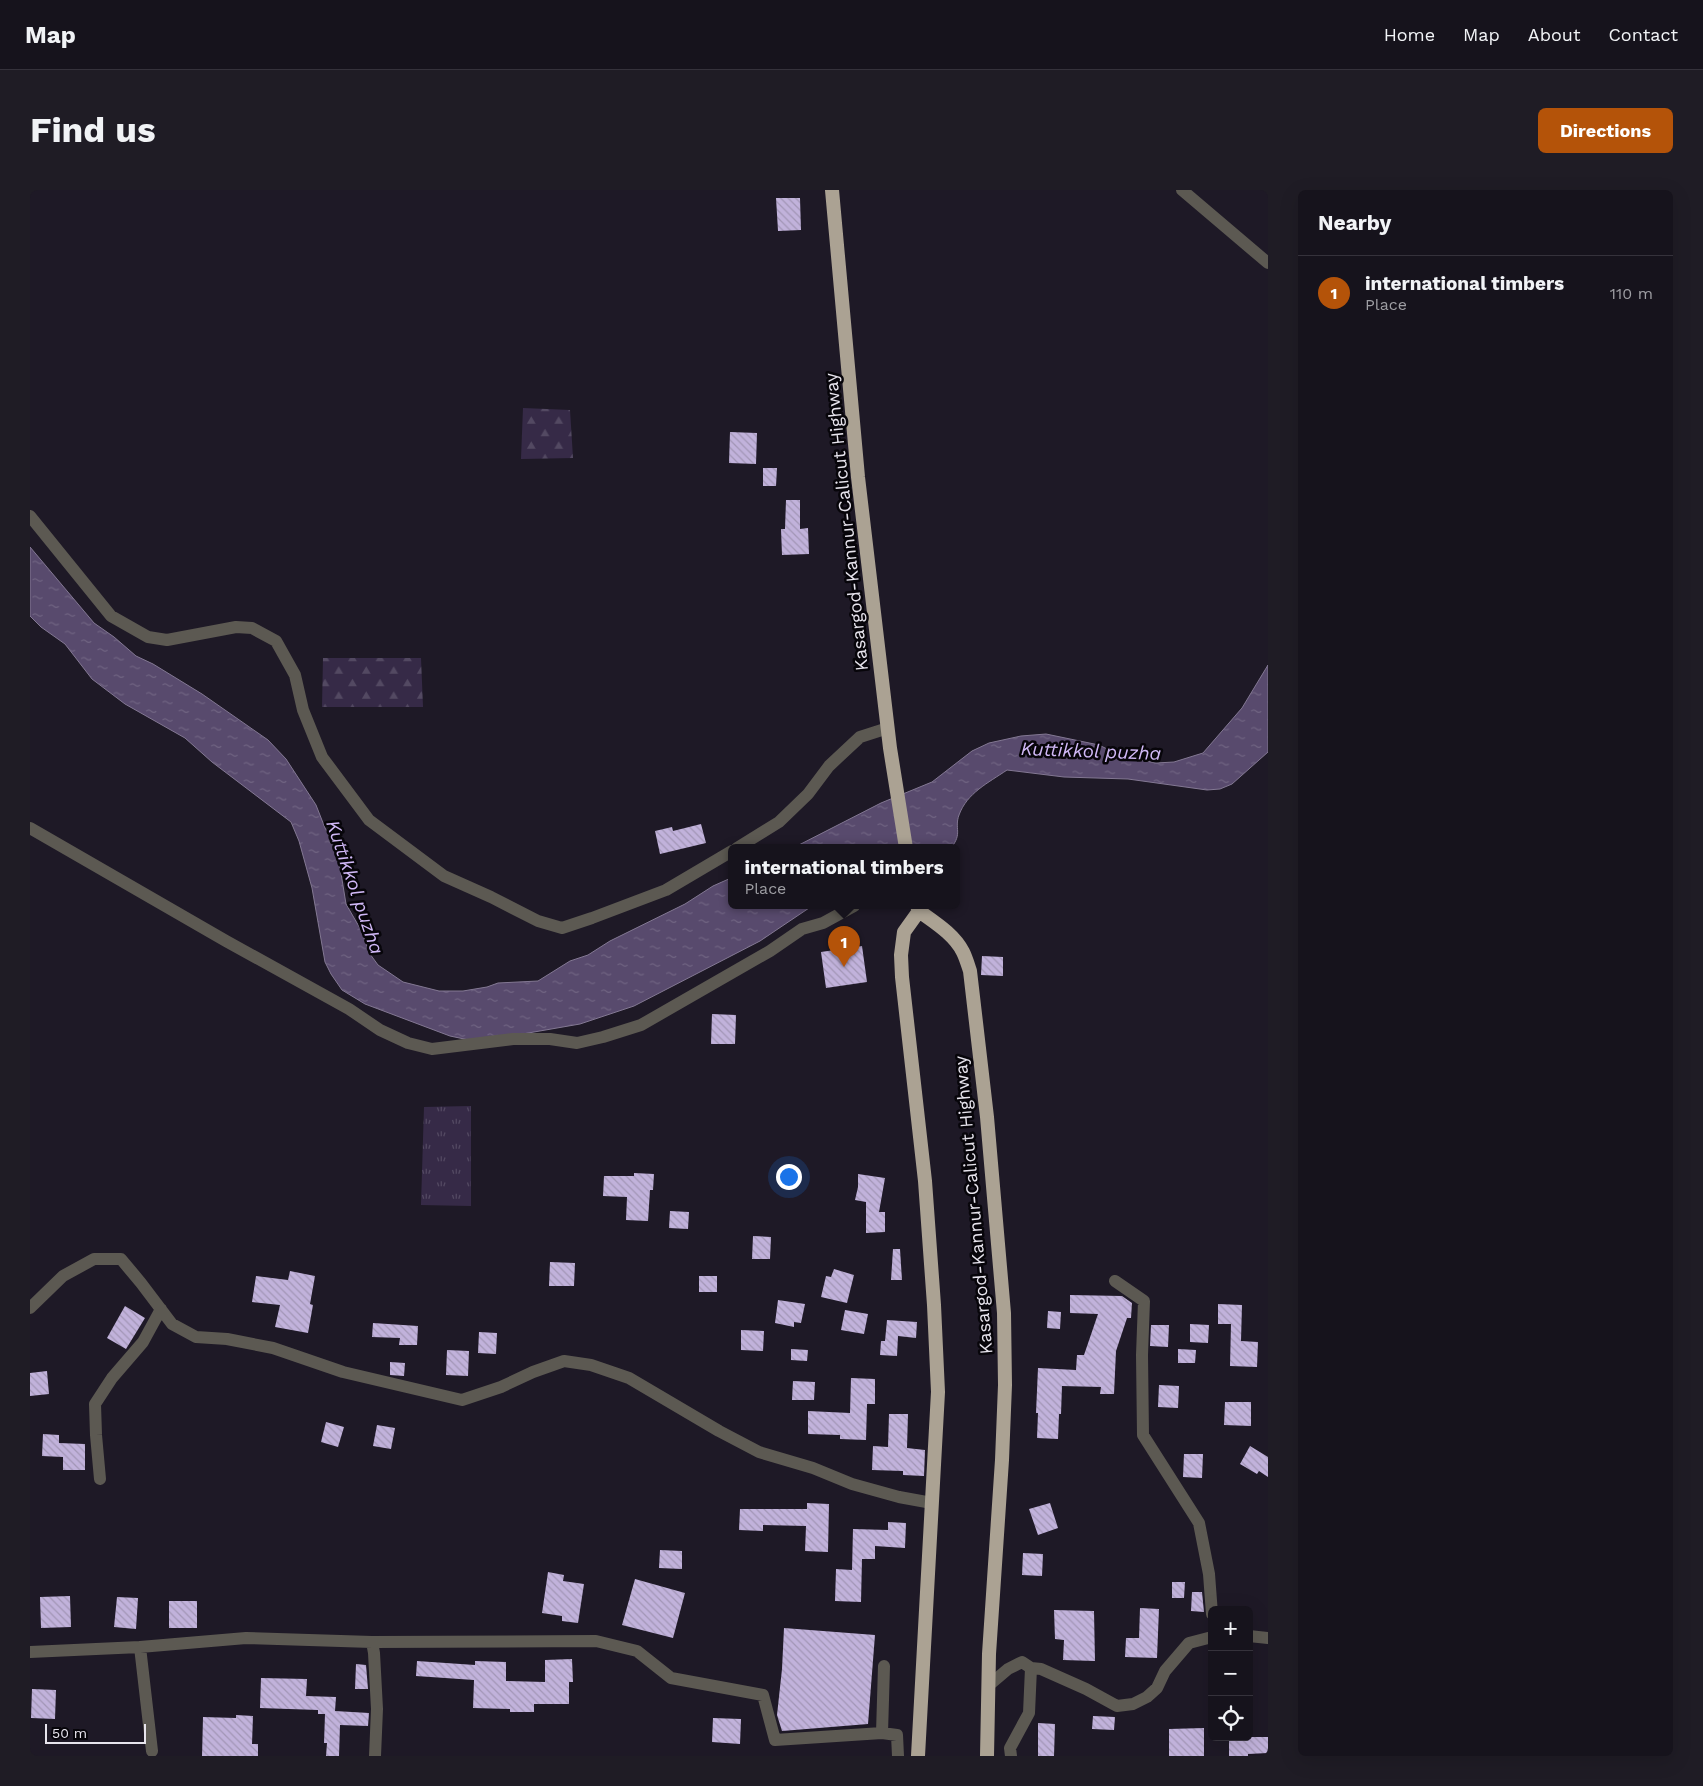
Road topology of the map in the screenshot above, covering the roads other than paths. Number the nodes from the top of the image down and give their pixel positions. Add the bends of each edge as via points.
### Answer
1 (832, 190) edge
2 (1182, 190) edge
3 (1268, 263) edge
4 (30, 516) edge
5 (888, 728) junction
6 (30, 828) edge
7 (743, 844) edge
8 (905, 844) edge
9 (728, 854) edge
10 (849, 909) edge
11 (917, 909) edge
12 (919, 909) edge
13 (1115, 1281) dead end
14 (30, 1308) edge
15 (161, 1309) junction
16 (100, 1479) dead end
17 (932, 1503) junction
18 (1211, 1606) edge
19 (1253, 1636) edge
20 (1208, 1638) edge
21 (1268, 1638) edge
22 (372, 1642) junction
23 (140, 1647) junction
24 (30, 1652) edge
25 (884, 1666) dead end
26 (1030, 1668) junction
27 (988, 1686) junction
28 (882, 1733) junction
29 (152, 1751) dead end
30 (375, 1756) edge
31 (898, 1756) edge
32 (918, 1756) edge
33 (987, 1756) edge
34 (1011, 1756) edge

1 - 5 highway, Kasargod-Kannur-Calicut Highway via 858,478
2 - 3 street
4 - 9 street via 111,616 148,637 167,640 236,627 252,628 276,641 295,675 303,710 322,757 369,820 444,876 538,921 562,928 666,890
5 - 7 street via 860,737 779,822
5 - 8 highway, Kasargod-Kannur-Calicut Highway
6 - 10 street via 349,1009 380,1030 408,1043 432,1049 513,1040 577,1043 641,1025 802,930
11 - 17 highway, Kasargod-Kannur-Calicut Highway via 904,932 901,955 925,1181 934,1305 938,1392
12 - 27 highway, Kasargod-Kannur-Calicut Highway via 954,939 963,951 970,971 1001,1274 1005,1385
13 - 18 street via 1144,1301 1144,1435 1199,1524
14 - 15 street via 63,1276 94,1259 121,1259
15 - 16 street via 144,1342 112,1378 95,1404
15 - 17 street via 172,1324 196,1337 273,1348 343,1372 462,1400 564,1361 591,1365 629,1378 759,1452 852,1484
17 - 32 highway, Kasargod-Kannur-Calicut Highway
19 - 21 street
20 - 26 street via 1189,1643 1165,1671 1157,1688 1133,1704 1117,1706 1065,1679
22 - 23 street via 246,1638
22 - 28 street via 596,1641 638,1651 671,1678 763,1695 776,1740
22 - 30 street via 377,1709
23 - 24 street
23 - 29 street
25 - 28 street
26 - 27 street via 1022,1662
26 - 34 street via 1029,1713 1010,1748
27 - 33 highway, Kasargod-Kannur-Calicut Highway
28 - 31 street via 896,1735

